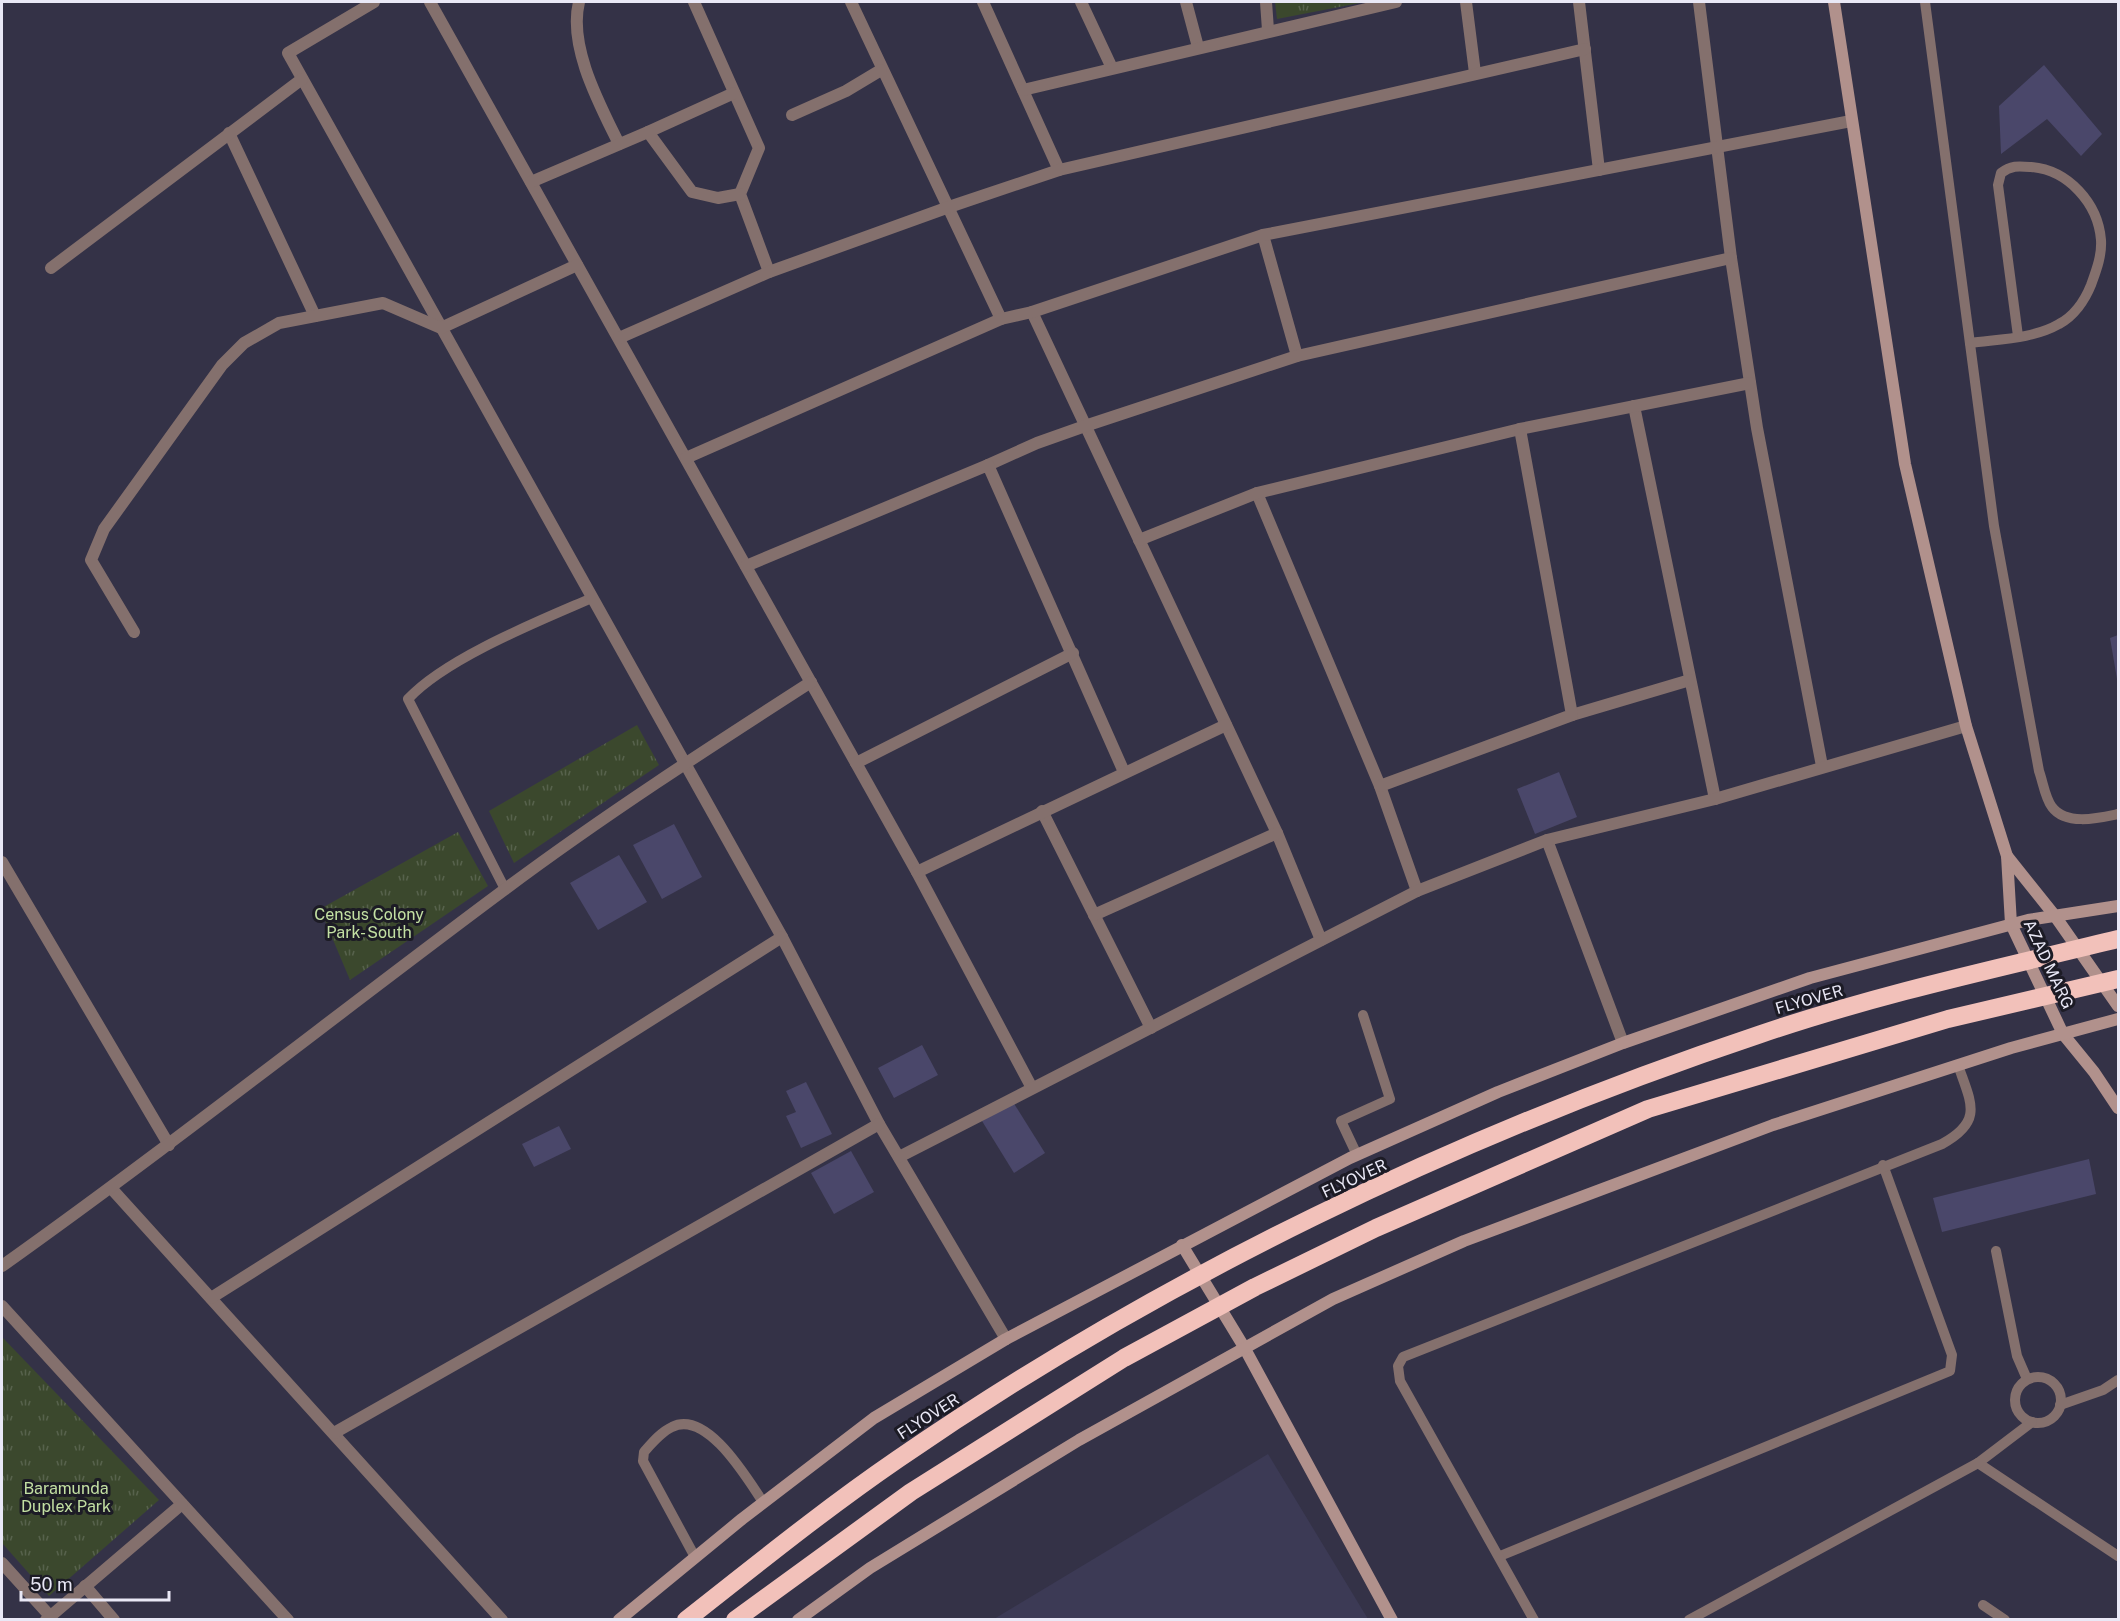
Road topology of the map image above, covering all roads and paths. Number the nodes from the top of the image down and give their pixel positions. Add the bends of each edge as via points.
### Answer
1 (374, 2) edge
2 (430, 2) edge
3 (579, 2) edge
4 (694, 2) edge
5 (851, 2) edge
6 (983, 2) edge
7 (1081, 2) edge
8 (1186, 2) edge
9 (1266, 2) edge
10 (1396, 2) edge
11 (1466, 2) edge
12 (1579, 2) edge
13 (1698, 2) edge
14 (1834, 2) edge
15 (1925, 2) edge
16 (1377, 4) edge
17 (1268, 30) junction
18 (1198, 47) junction
19 (1585, 49) junction
20 (1112, 68) junction
21 (881, 70) junction
22 (1475, 73) junction
23 (302, 79) junction
24 (1023, 90) junction
25 (734, 93) junction
26 (792, 115) dead end
27 (1851, 121) junction
28 (648, 132) junction
29 (229, 133) junction
30 (619, 144) junction
31 (1718, 147) junction
32 (1599, 170) junction
33 (1059, 171) junction
34 (531, 182) junction
35 (740, 194) junction
36 (949, 207) junction
37 (1263, 235) junction
38 (1731, 258) junction
39 (577, 265) junction
40 (51, 268) dead end
41 (769, 272) junction
42 (1032, 312) junction
43 (315, 316) junction
44 (1000, 319) junction
45 (441, 328) junction
46 (2018, 336) junction
47 (619, 338) junction
48 (1970, 343) junction
49 (1297, 356) junction
50 (1750, 383) junction
51 (1634, 406) junction
52 (1085, 426) junction
53 (1520, 429) junction
54 (686, 458) junction
55 (988, 465) junction
56 (1257, 493) junction
57 (1139, 540) junction
58 (746, 566) junction
59 (592, 598) junction
60 (134, 632) dead end
61 (1073, 653) junction
62 (1690, 680) junction
63 (811, 682) junction
64 (1572, 715) junction
65 (1226, 726) junction
66 (1966, 726) junction
67 (684, 763) junction
68 (856, 763) junction
69 (1822, 766) junction
70 (1124, 772) junction
71 (1380, 786) junction
72 (1715, 800) junction
73 (1042, 811) junction
74 (2118, 814) edge
75 (1277, 833) junction
76 (1547, 840) junction
77 (2007, 856) junction
78 (2, 862) edge
79 (917, 872) junction
80 (505, 889) junction
81 (1417, 891) junction
82 (2118, 906) edge
83 (1094, 915) junction
84 (2055, 916) junction
85 (2011, 924) junction
86 (782, 937) junction
87 (2118, 939) edge
88 (1322, 940) junction
89 (2118, 979) edge
90 (2118, 1006) edge
91 (1363, 1015) dead end
92 (2118, 1019) edge
93 (1151, 1028) junction
94 (2063, 1034) junction
95 (1623, 1043) junction
96 (1958, 1065) junction
97 (1032, 1088) junction
98 (2118, 1108) edge
99 (879, 1124) junction
100 (169, 1145) junction
101 (1357, 1155) junction
102 (899, 1157) junction
103 (1883, 1165) junction
104 (111, 1188) junction
105 (1182, 1245) junction
106 (1996, 1251) dead end
107 (2, 1266) edge
108 (211, 1298) junction
109 (2, 1306) edge
110 (1006, 1339) junction
111 (1244, 1347) junction
112 (2027, 1379) junction
113 (2118, 1380) edge
114 (2060, 1405) junction
115 (2032, 1422) junction
116 (334, 1434) junction
117 (1978, 1463) junction
118 (763, 1502) junction
119 (182, 1504) junction
120 (1500, 1556) junction
121 (2118, 1556) edge
122 (695, 1557) junction
123 (2, 1563) edge
124 (85, 1586) junction
125 (1983, 1605) dead end
126 (48, 1618) edge
127 (114, 1620) edge
128 (288, 1620) edge
129 (502, 1620) edge
130 (619, 1620) edge
131 (686, 1620) edge
132 (735, 1620) edge
133 (798, 1620) edge
134 (1392, 1620) edge
135 (1534, 1620) edge
136 (1689, 1620) edge
137 (2005, 1620) edge

1 - 23 street via 288,53
2 - 34 street
3 - 30 street via 579,38 592,89
4 - 25 street
5 - 21 street
6 - 24 street
7 - 20 street
8 - 18 street
9 - 17 street
10 - 16 street
11 - 22 street
12 - 19 street
13 - 31 street
14 - 27 street
15 - 48 lane
16 - 17 street
17 - 18 street
18 - 20 street
19 - 22 street
19 - 32 street
20 - 24 street
21 - 26 street
21 - 36 street
22 - 33 street
23 - 29 street
23 - 45 street
24 - 33 street
25 - 28 street
25 - 35 street via 759,148
27 - 31 street
27 - 66 street via 1905,464
28 - 30 street
28 - 35 street via 692,192 718,198
29 - 40 street
29 - 43 street
30 - 34 street
31 - 32 street
31 - 38 street
32 - 37 street
33 - 36 street
34 - 39 street
35 - 41 street
36 - 41 street
36 - 44 street
37 - 42 street
37 - 49 street
38 - 49 street
38 - 50 street
39 - 45 street
39 - 47 street
41 - 47 street
42 - 44 street
42 - 52 street
43 - 45 street via 383,303
43 - 60 street via 279,323 244,344 222,365 104,529 91,560
44 - 54 street
45 - 59 street
46 - 46 lane via 2057,325 2074,312 2097,270 2101,242 2097,219 2071,182 2048,168 2016,165 2001,173 1998,185
46 - 48 lane
47 - 54 street
48 - 74 lane via 1994,526 2039,771 2052,808 2069,819
49 - 52 street
50 - 51 street
50 - 69 street
51 - 53 street
51 - 62 street
52 - 55 street
52 - 57 street
53 - 56 street
53 - 64 street
54 - 58 street
55 - 58 street
55 - 61 street
56 - 57 street
56 - 71 street
57 - 65 street
58 - 63 street
59 - 67 street
59 - 80 lane via 494,643 423,682 408,699
61 - 68 street
61 - 70 street
62 - 64 street
62 - 72 street
63 - 67 street
63 - 68 street
64 - 71 street
65 - 70 street
65 - 75 street
66 - 69 street
66 - 77 street
67 - 80 street
67 - 86 street
68 - 79 street
69 - 72 street
70 - 73 street
71 - 81 street
72 - 76 street
73 - 79 street
73 - 83 street
75 - 83 street
75 - 88 street
76 - 81 street
76 - 95 street
77 - 84 street, AZAD MARG
77 - 85 street, AZAD MARG
78 - 100 street
79 - 97 street
80 - 100 street
81 - 88 street
82 - 84 street
83 - 93 street
84 - 85 street
84 - 90 street, AZAD MARG
85 - 94 street, AZAD MARG
85 - 95 street via 1810,978
86 - 99 street
86 - 108 street
87 - 131 highway, FLYOVER, bridge via 1928,986 1763,1033 1514,1127 1366,1193 1250,1250 1025,1377 897,1460
88 - 93 street
89 - 132 highway, bridge via 1948,1019 1648,1109 1376,1228 1144,1346 911,1492
91 - 101 lane via 1390,1099 1341,1121
92 - 94 street
93 - 97 street
94 - 96 street
94 - 98 street, AZAD MARG
95 - 101 street via 1498,1092
96 - 103 lane via 1972,1106 1972,1118 1966,1127 1942,1144
96 - 111 street via 1773,1125 1464,1241 1333,1299
97 - 102 street
99 - 102 street
99 - 116 street
100 - 104 street
101 - 105 street
102 - 110 street
103 - 120 lane via 1952,1355 1950,1371
103 - 120 lane via 1403,1357 1398,1366 1401,1380
104 - 107 street
104 - 108 street
105 - 110 street
105 - 111 street
106 - 112 lane via 2017,1356
108 - 116 street
109 - 119 street
110 - 118 street via 874,1418
111 - 133 street via 1069,1446 870,1568
111 - 134 street
112 - 114 lane via 2049,1380 2059,1390
112 - 115 lane via 2014,1399 2019,1414
113 - 114 lane via 2103,1390
114 - 115 lane via 2053,1418
115 - 117 lane
116 - 129 street
117 - 121 lane
117 - 136 lane
118 - 122 street
118 - 122 lane via 707,1432 674,1425 657,1437 644,1452 643,1461
119 - 124 street
119 - 128 street
120 - 135 lane
122 - 130 street
123 - 126 street
124 - 126 street
124 - 127 street
125 - 137 lane

